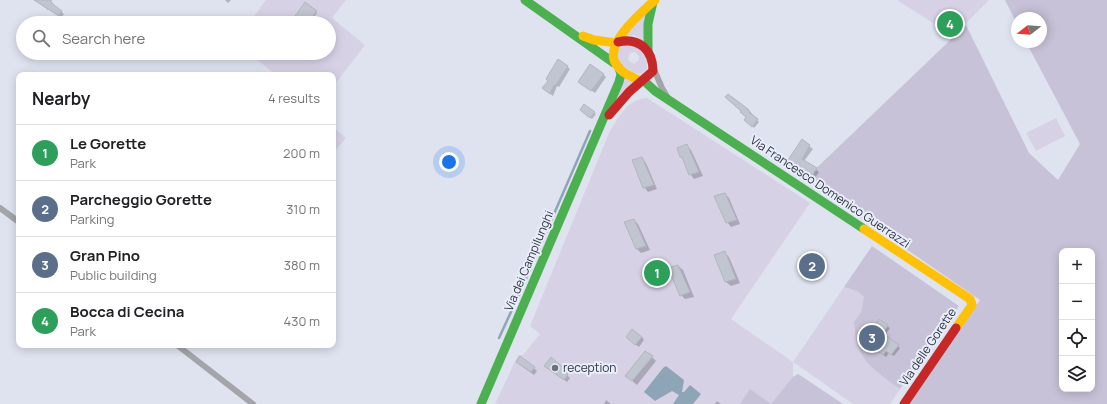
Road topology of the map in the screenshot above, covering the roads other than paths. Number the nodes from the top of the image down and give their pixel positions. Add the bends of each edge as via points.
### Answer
1 (526, 0) edge
2 (654, 1) edge
3 (624, 32) junction
4 (574, 33) junction
5 (607, 41) junction
6 (617, 42) junction
7 (648, 51) junction
8 (616, 65) junction
9 (653, 66) junction
10 (642, 80) junction
11 (672, 102) junction
12 (600, 127) junction
13 (0, 208) edge
14 (16, 220) edge
15 (972, 305) joint
16 (181, 348) edge
17 (253, 404) edge
18 (481, 404) edge
19 (904, 404) edge

1 - 4 street
2 - 3 street
2 - 7 street via 648,24
3 - 5 street
3 - 6 street
4 - 5 street via 594,40
4 - 8 street
5 - 6 street
6 - 7 street via 630,39
6 - 8 street via 613,49
7 - 9 street
8 - 10 street
8 - 12 street, Via dei Campilunghi via 621,74 619,82
9 - 10 street via 653,72
9 - 11 street, Via Francesco Domenico Guerrazzi via 662,88
10 - 11 street, Via Francesco Domenico Guerrazzi
10 - 12 street, Via dei Campilunghi via 616,105
11 - 15 street, Via Francesco Domenico Guerrazzi via 970,299
12 - 18 street, Via dei Campilunghi
13 - 14 street
15 - 19 street, Via delle Gorette
16 - 17 street

